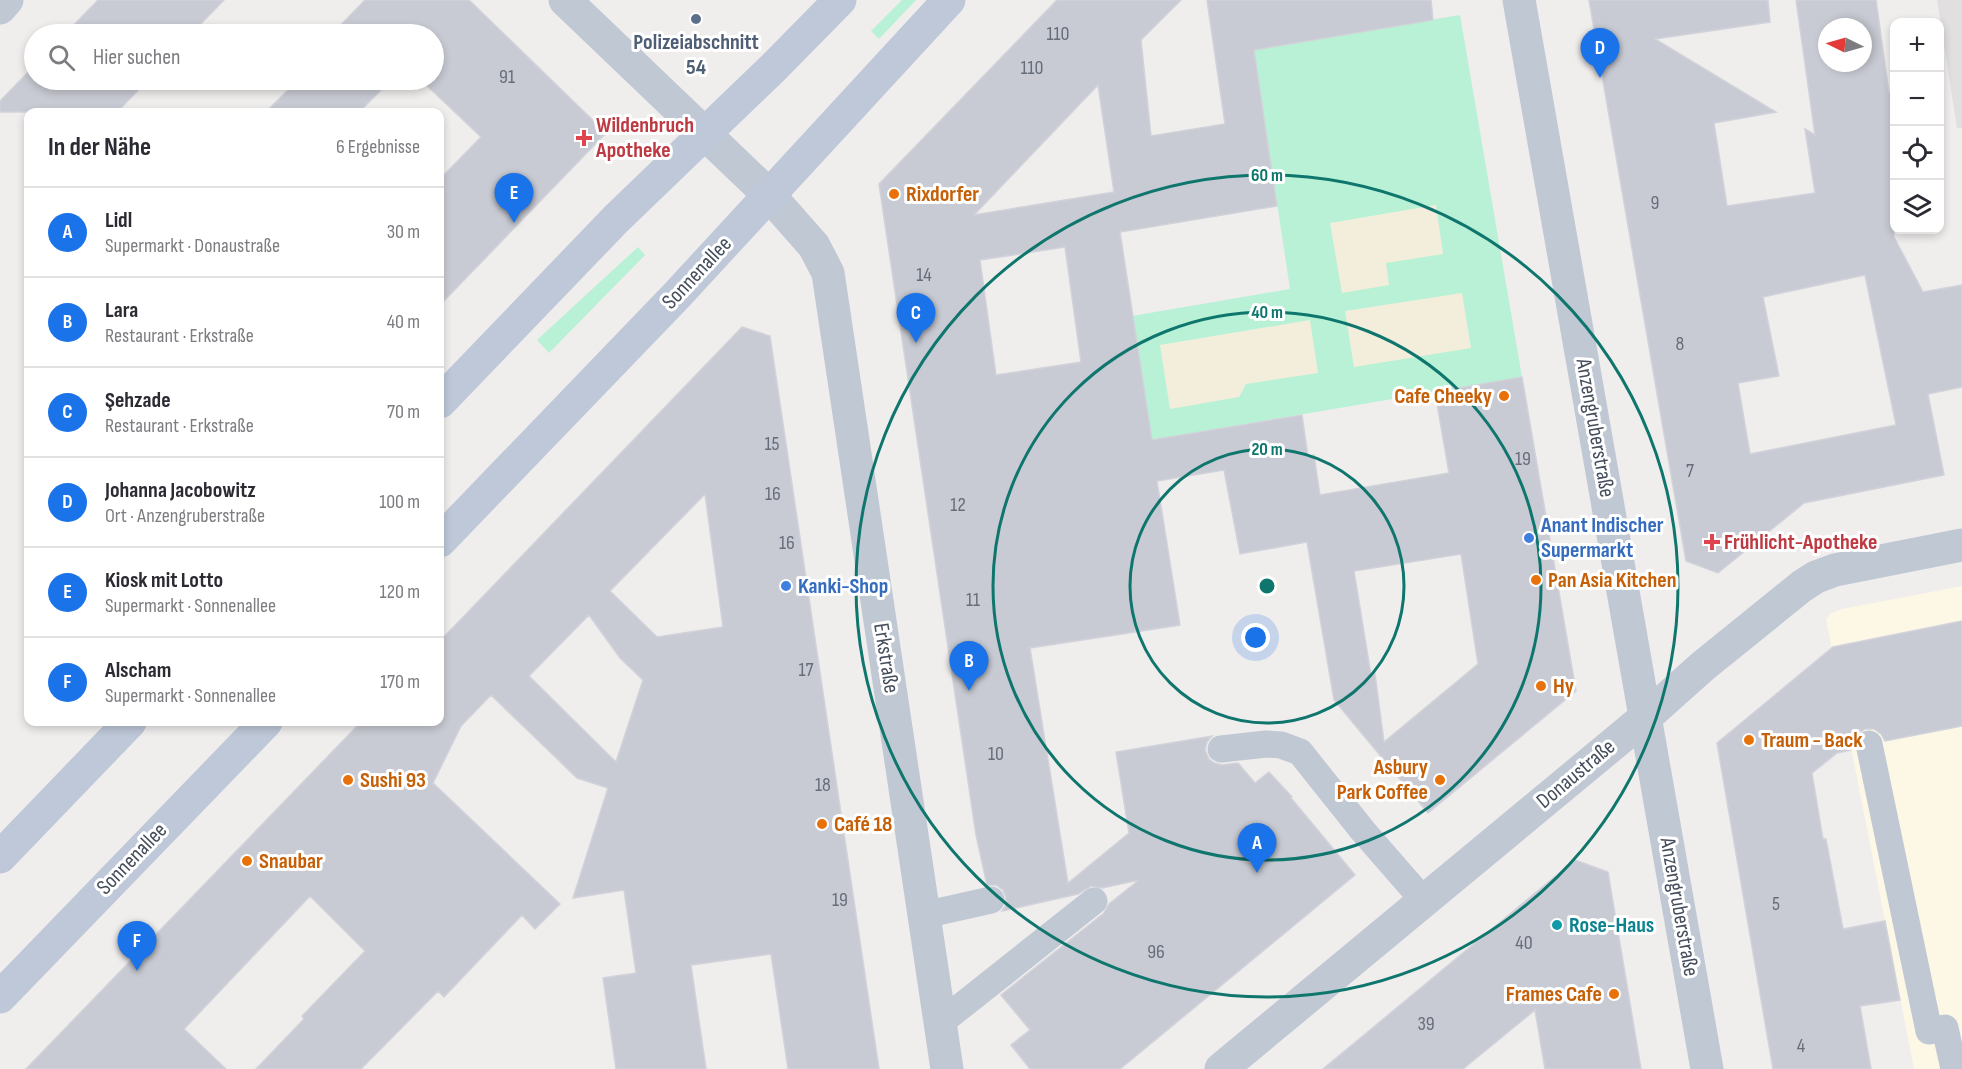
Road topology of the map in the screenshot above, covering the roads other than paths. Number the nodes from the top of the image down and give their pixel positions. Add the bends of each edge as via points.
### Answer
1 (7, 0) edge
2 (565, 0) edge
3 (840, 0) edge
4 (949, 0) edge
5 (1519, 0) edge
6 (0, 8) edge
7 (704, 134) junction
8 (769, 195) junction
9 (444, 398) edge
10 (444, 537) edge
11 (1962, 545) edge
12 (1647, 716) junction
13 (126, 726) edge
14 (262, 726) edge
15 (1869, 744) dead end
16 (1221, 749) dead end
17 (0, 856) edge
18 (991, 900) dead end
19 (1094, 901) dead end
20 (1424, 901) junction
21 (924, 915) junction
22 (0, 997) edge
23 (940, 1023) junction
24 (947, 1069) edge
25 (1221, 1069) edge
26 (1707, 1069) edge
27 (1954, 1069) edge

1 - 6 street
2 - 7 street, Erkstraße
3 - 7 main road
4 - 8 main road, Sonnenallee
5 - 12 street, Anzengruberstraße
7 - 8 street, Erkstraße
7 - 9 main road via 616,219
8 - 10 main road, Sonnenallee
8 - 21 street, Erkstraße via 814,246 828,273
11 - 12 street, Donaustraße via 1816,577 1703,666
12 - 20 street, Donaustraße
12 - 26 street, Anzengruberstraße
13 - 17 main road
14 - 22 main road, Sonnenallee
15 - 27 lane via 1929,1031 1945,1028
16 - 20 lane via 1266,744 1300,752
18 - 21 lane
19 - 23 lane
20 - 25 street, Donaustraße
21 - 23 street, Erkstraße
23 - 24 street, Erkstraße

